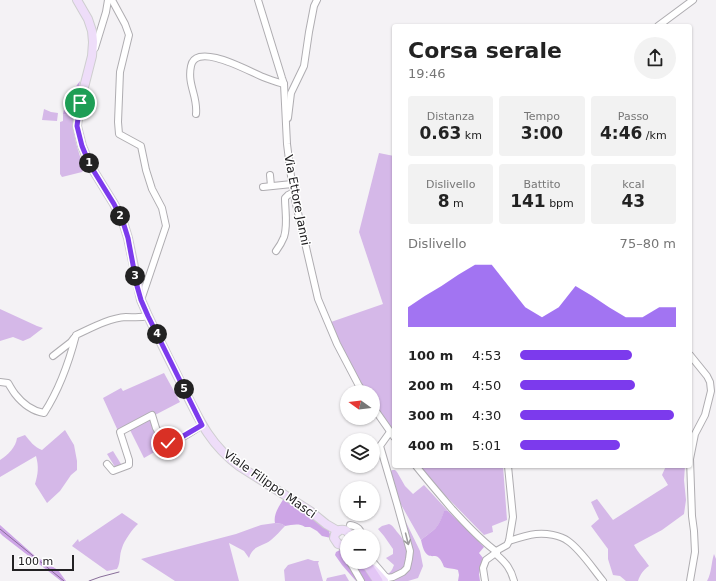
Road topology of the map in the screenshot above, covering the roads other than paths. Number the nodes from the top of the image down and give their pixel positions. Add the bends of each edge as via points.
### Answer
1 (77, 0) edge
2 (108, 0) edge
3 (112, 0) edge
4 (258, 0) edge
5 (317, 0) edge
6 (693, 0) edge
7 (661, 24) edge
8 (92, 56) junction
9 (284, 84) junction
10 (196, 114) dead end
11 (286, 121) junction
12 (270, 175) dead end
13 (292, 184) junction
14 (271, 186) junction
15 (263, 187) dead end
16 (294, 192) junction
17 (276, 251) dead end
18 (141, 300) junction
19 (148, 316) junction
20 (76, 335) junction
21 (53, 356) dead end
22 (692, 357) edge
23 (0, 382) edge
24 (359, 385) edge
25 (380, 417) edge
26 (202, 425) junction
27 (392, 435) edge
28 (692, 449) edge
29 (107, 464) dead end
30 (418, 468) edge
31 (508, 468) edge
32 (690, 468) edge
33 (350, 526) dead end
34 (360, 529) edge
35 (340, 531) edge
36 (336, 534) junction
37 (509, 542) junction
38 (340, 543) edge
39 (496, 552) junction
40 (354, 569) edge
41 (372, 569) edge
42 (374, 569) edge
43 (377, 569) edge
44 (361, 581) edge
45 (379, 581) edge
46 (384, 581) edge
47 (485, 581) edge
48 (514, 581) edge
49 (603, 581) edge
50 (690, 581) edge

1 - 8 main road, Viale Filippo Masci via 92,30
2 - 8 street
3 - 18 street via 129,35 120,72 119,134 141,146 146,170 162,208 166,226
4 - 9 street, Via Ettore Janni
5 - 11 street via 304,66 292,94
6 - 7 street
8 - 18 main road, Viale Filippo Masci via 77,126 90,165 123,222
9 - 10 street via 227,61 209,56 198,57 192,61 190,78
9 - 11 street, Via Ettore Janni
11 - 13 street, Via Ettore Janni
12 - 14 street
13 - 14 street
13 - 16 street, Via Ettore Janni
14 - 15 street
16 - 17 street via 286,198 284,238
16 - 24 street, Via Ettore Janni via 318,299
18 - 19 main road, Viale Filippo Masci
19 - 20 street via 114,319
19 - 26 main road, Viale Filippo Masci
20 - 21 street
20 - 23 street via 68,364 44,413 28,407 14,393 8,382
22 - 28 street via 707,376 711,391
25 - 27 street
26 - 29 street via 168,443 164,442 152,415 120,432 129,465 112,472
26 - 36 main road, Viale Filippo Masci via 231,460 310,511
27 -> 43 street via 380,446 410,551 407,568 398,575 388,578
30 - 39 street via 464,522
31 - 37 street via 513,517
32 - 50 street via 695,552
33 - 34 street
35 - 36 main road
36 - 38 main road via 336,542
37 - 39 street
37 - 49 street via 542,533 564,538
39 - 47 street via 486,560 483,568
39 - 48 street via 507,564
40 - 44 street
41 - 45 highway
42 - 46 main road

